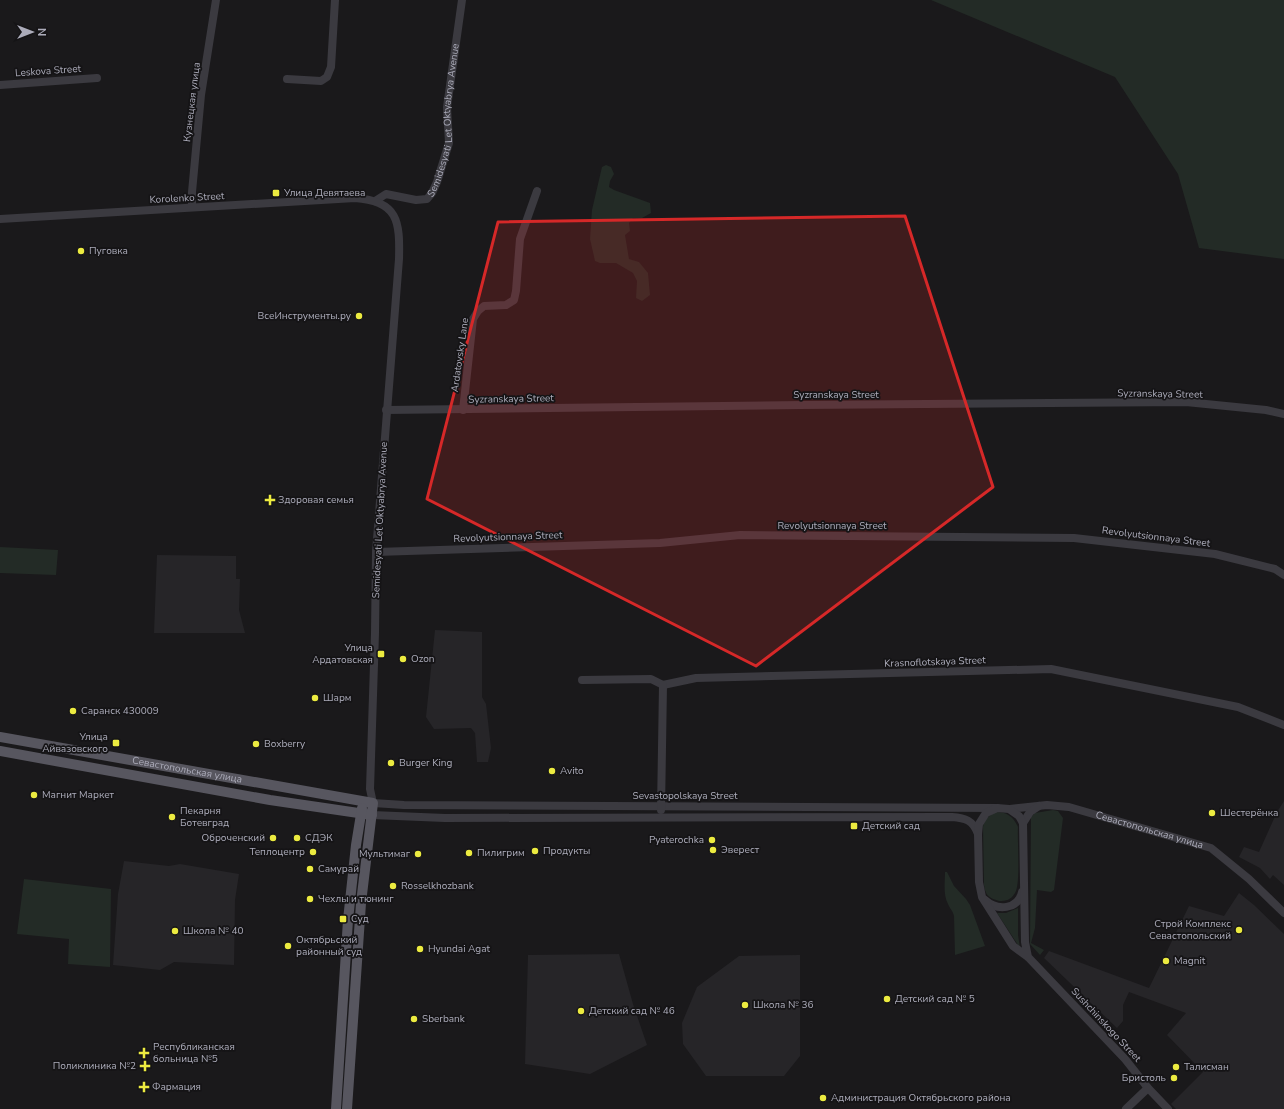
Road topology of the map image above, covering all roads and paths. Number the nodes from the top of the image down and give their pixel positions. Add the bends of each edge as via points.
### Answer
1 (216, 0) edge
2 (335, 0) edge
3 (462, 0) edge
4 (97, 78) dead end
5 (287, 79) dead end
6 (0, 84) edge
7 (537, 191) dead end
8 (375, 201) junction
9 (192, 207) junction
10 (0, 219) edge
11 (386, 410) junction
12 (463, 410) junction
13 (1284, 414) edge
14 (376, 552) junction
15 (1284, 575) edge
16 (582, 680) dead end
17 (664, 685) junction
18 (1284, 725) edge
19 (0, 737) edge
20 (0, 751) edge
21 (369, 802) junction
22 (491, 805) junction
23 (524, 806) junction
24 (662, 806) junction
25 (1040, 806) junction
26 (997, 808) junction
27 (1009, 809) junction
28 (367, 815) junction
29 (491, 818) junction
30 (524, 818) junction
31 (661, 818) junction
32 (1023, 823) junction
33 (978, 834) junction
34 (1023, 887) junction
35 (982, 897) junction
36 (1284, 913) edge
37 (1028, 957) junction
38 (357, 978) junction
39 (345, 981) junction
40 (339, 1062) junction
41 (351, 1063) junction
42 (1148, 1088) junction
43 (336, 1109) edge
44 (347, 1109) edge
45 (1126, 1109) edge
46 (1168, 1109) edge

1 - 9 street, Кузнецкая улица via 201,95
2 - 5 street via 331,67 326,77 321,81
3 - 8 street, Semidesyati Let Oktyabrya Avenue via 447,107 449,143 437,182 427,199 416,200 386,194
4 - 6 street, Leskova Street
7 - 12 street, Ardatovsky Lane via 520,239 514,300 506,305 484,306 473,319
8 - 9 street, Korolenko Street via 355,198
8 - 11 street, Semidesyati Let Oktyabrya Avenue via 392,212 398,224 400,239
9 - 10 street, Korolenko Street
11 - 12 street, Syzranskaya Street
11 - 14 street, Semidesyati Let Oktyabrya Avenue
12 - 13 street, Syzranskaya Street via 1186,402
14 - 15 street, Revolyutsionnaya Street via 660,543 740,535 1074,538 1215,554 1275,569
14 - 21 street, Semidesyati Let Oktyabrya Avenue
16 - 17 street, Krasnoflotskaya Street via 651,679
17 - 18 street, Krasnoflotskaya Street via 696,678 1051,669 1238,707
17 - 24 street
19 - 21 main road, Севастопольская улица
20 - 28 main road, Севастопольская улица
21 - 22 street, Sevastopolskaya Street via 404,805
21 - 28 main road
22 - 23 street, Sevastopolskaya Street
22 - 29 street
23 - 24 street, Sevastopolskaya Street
23 - 30 street
24 - 26 street, Sevastopolskaya Street
24 - 31 street
25 - 27 street, Севастопольская улица
25 - 32 street via 1030,812
25 - 36 street, Севастопольская улица via 1069,807 1211,848
26 - 27 street, Sevastopolskaya Street
26 - 33 street via 982,818
27 - 32 street via 1019,816
28 - 29 street
28 - 38 main road
28 - 39 main road via 352,883
29 - 30 street
30 - 31 street
31 - 33 street via 952,817 971,821
32 - 34 street
33 - 35 street via 979,882
34 - 35 street via 1018,901 1006,907 993,906
34 - 37 street
35 - 37 street, Sushchinskogo Street via 1013,946
37 - 42 street, Sushchinskogo Street via 1125,1059
38 - 39 main road
38 - 41 main road
39 - 40 main road
40 - 41 main road
40 - 43 main road
41 - 44 main road
42 - 45 street
42 - 46 street, Sushchinskogo Street

